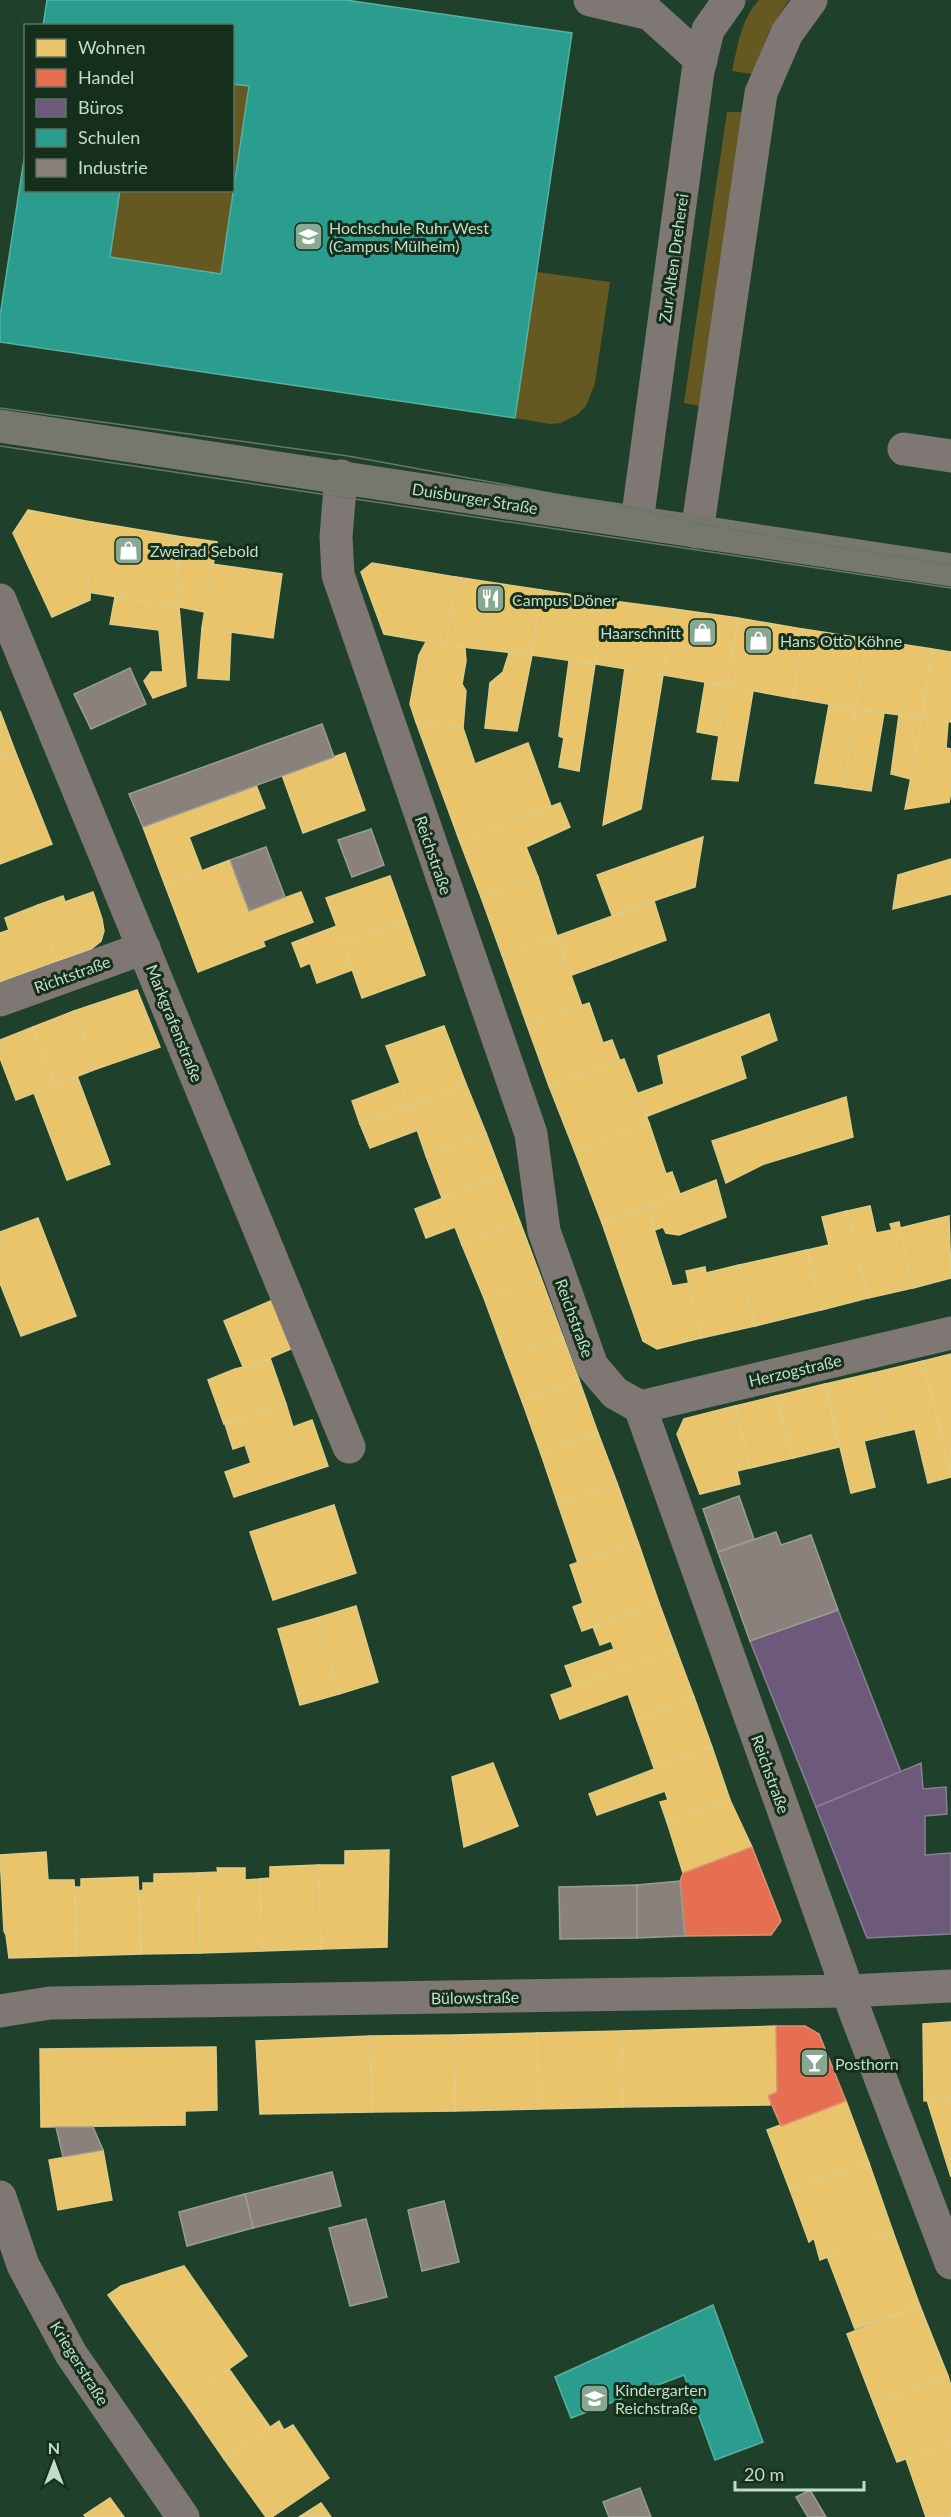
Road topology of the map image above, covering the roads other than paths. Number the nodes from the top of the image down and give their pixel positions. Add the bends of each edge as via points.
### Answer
1 (591, 0) edge
2 (729, 0) edge
3 (811, 0) edge
4 (647, 7) edge
5 (701, 60) junction
6 (0, 426) edge
7 (904, 448) dead end
8 (951, 456) edge
9 (341, 476) junction
10 (637, 522) junction
11 (698, 532) junction
12 (951, 570) edge
13 (0, 600) edge
14 (144, 948) junction
15 (0, 1000) edge
16 (951, 1333) edge
17 (640, 1407) junction
18 (349, 1447) dead end
19 (951, 1986) edge
20 (849, 1991) junction
21 (0, 2011) edge
22 (0, 2197) edge
23 (951, 2263) edge
24 (183, 2517) edge

1 - 4 street
2 - 5 street, Zur Alten Dreherei via 708,30
3 - 11 street via 786,33 761,93
4 - 5 street
5 - 10 street, Zur Alten Dreherei
6 - 9 main road, Duisburger Straße
7 - 8 street
9 - 10 main road, Duisburger Straße
9 - 17 street, Reichstraße via 336,537 338,574 531,1134 544,1231 592,1366 615,1393
10 - 11 main road, Duisburger Straße
11 - 12 main road, Duisburger Straße
13 - 14 street, Markgrafenstraße
14 - 15 street, Richtstraße
14 - 18 street, Markgrafenstraße
16 - 17 street, Herzogstraße
17 - 20 street, Reichstraße
19 - 20 street, Bülowstraße
20 - 21 street, Bülowstraße via 50,2003
20 - 23 street, Reichstraße
22 - 24 street, Kriegerstraße via 23,2265 71,2354

